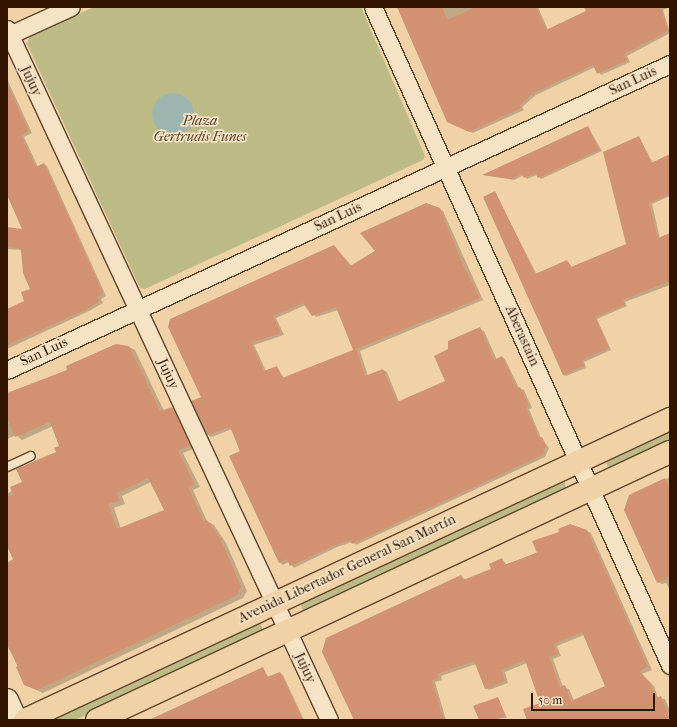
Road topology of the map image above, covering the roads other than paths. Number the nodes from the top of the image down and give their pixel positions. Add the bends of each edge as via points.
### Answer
1 (70, 7) edge
2 (373, 7) edge
3 (8, 33) edge
4 (670, 64) edge
5 (446, 167) junction
6 (138, 310) junction
7 (7, 370) edge
8 (670, 419) edge
9 (670, 452) edge
10 (31, 456) dead end
11 (579, 461) junction
12 (7, 467) edge
13 (591, 489) junction
14 (274, 604) junction
15 (287, 631) junction
16 (670, 664) edge
17 (7, 700) edge
18 (16, 720) edge
19 (24, 720) edge
20 (97, 720) edge
21 (329, 720) edge

1 - 3 street
2 - 5 street, Aberastain
3 - 6 street, Jujuy
4 - 5 street, San Luis
5 - 6 street, San Luis
5 - 11 street, Aberastain
6 - 7 street, San Luis
6 - 14 street, Jujuy
8 - 11 main road, Avenida Libertador General San Martín
9 - 13 main road
10 - 12 lane
11 - 13 street, Aberastain
11 - 14 main road, Avenida Libertador General San Martín
13 - 15 main road
13 - 16 street, Aberastain
14 - 15 street, Jujuy
14 - 19 main road, Avenida Libertador General San Martín
15 - 20 main road
15 - 21 street, Jujuy
17 - 18 main road

